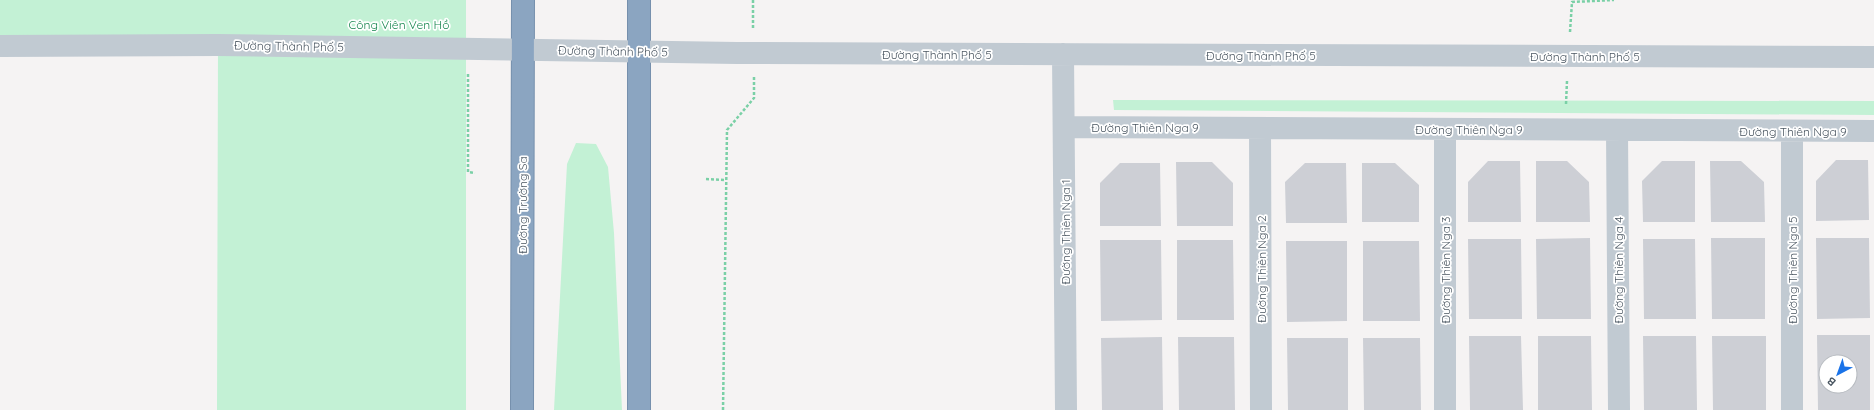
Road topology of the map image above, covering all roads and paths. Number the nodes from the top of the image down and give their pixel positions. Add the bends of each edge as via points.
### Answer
1 (523, 0) edge
2 (638, 0) edge
3 (753, 0) edge
4 (1614, 0) edge
5 (1572, 2) dead end
6 (0, 46) edge
7 (468, 49) junction
8 (522, 50) junction
9 (638, 51) junction
10 (753, 53) junction
11 (1063, 54) junction
12 (1874, 57) edge
13 (1065, 127) junction
14 (1260, 128) junction
15 (1445, 129) junction
16 (1617, 130) junction
17 (1792, 131) junction
18 (1874, 131) edge
19 (475, 173) dead end
20 (706, 179) dead end
21 (725, 180) junction
22 (522, 410) edge
23 (639, 410) edge
24 (723, 410) edge
25 (1066, 410) edge
26 (1261, 410) edge
27 (1445, 410) edge
28 (1619, 410) edge
29 (1792, 410) edge

1 - 8 highway, Đường Trường Sa
2 - 9 highway
3 - 10 path
4 - 5 path
6 - 7 street, Đường Thành Phố 5 via 218,45
7 - 8 street, Đường Thành Phố 5
7 - 19 path via 468,172
8 - 9 street, Đường Thành Phố 5
8 - 22 highway, Đường Trường Sa
9 - 10 street, Đường Thành Phố 5
9 - 23 highway
10 - 11 street, Đường Thành Phố 5
10 - 21 path via 754,98 727,130
11 - 12 street, Đường Thành Phố 5
11 - 13 street, Đường Thiên Nga 1
13 - 14 street, Đường Thiên Nga 9
13 - 25 street, Đường Thiên Nga 1
14 - 15 street, Đường Thiên Nga 9
14 - 26 street, Đường Thiên Nga 2
15 - 16 street, Đường Thiên Nga 9
15 - 27 street, Đường Thiên Nga 3
16 - 17 street, Đường Thiên Nga 9
16 - 28 street, Đường Thiên Nga 4
17 - 18 street, Đường Thiên Nga 9
17 - 29 street, Đường Thiên Nga 5
20 - 21 path
21 - 24 path

